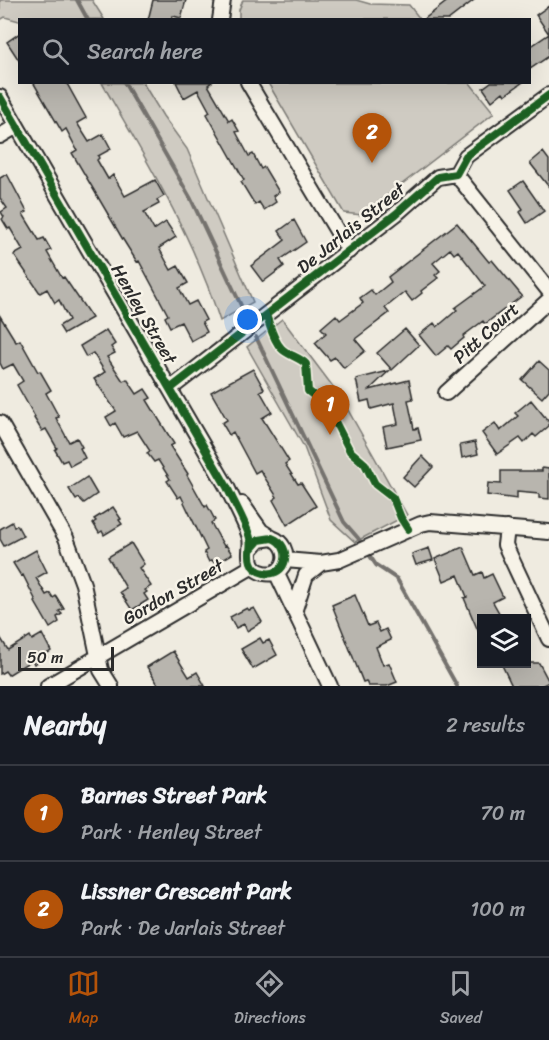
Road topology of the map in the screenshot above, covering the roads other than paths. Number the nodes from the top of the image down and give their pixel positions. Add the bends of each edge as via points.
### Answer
1 (223, 0) edge
2 (220, 18) edge
3 (249, 84) edge
4 (549, 95) edge
5 (0, 97) edge
6 (17, 126) junction
7 (0, 136) edge
8 (456, 174) junction
9 (349, 251) junction
10 (549, 291) edge
11 (549, 300) edge
12 (170, 389) junction
13 (446, 393) dead end
14 (0, 423) edge
15 (227, 487) junction
16 (507, 528) junction
17 (549, 532) edge
18 (272, 538) junction
19 (250, 549) junction
20 (285, 560) junction
21 (321, 563) junction
22 (253, 566) junction
23 (276, 572) junction
24 (295, 609) junction
25 (549, 639) edge
26 (99, 657) junction
27 (48, 686) edge
28 (111, 686) edge
29 (330, 686) edge

1 - 2 street
3 - 9 street
4 - 8 street via 466,156
5 - 6 street, Henley Street
6 - 7 street
6 - 12 street, Henley Street
8 - 9 street, De Jarlais Street via 438,177
8 - 10 street
9 - 12 street, De Jarlais Street
11 - 13 street, Pitt Court
12 - 15 street, Henley Street
14 - 26 street via 66,538 83,584
15 - 18 street, Henley Street via 261,531
15 - 19 street, Henley Street via 248,532
16 - 17 street
16 - 21 street via 430,522 350,557
16 - 25 street via 505,545
18 - 19 street via 259,540
18 - 20 street via 282,545
19 - 22 street
20 - 21 street
20 - 23 street
21 - 24 street via 306,575
22 - 23 street via 262,573
22 - 26 street, Gordon Street
23 - 24 street
24 - 29 street
26 - 27 street, Gordon Street
26 - 28 street via 101,670

